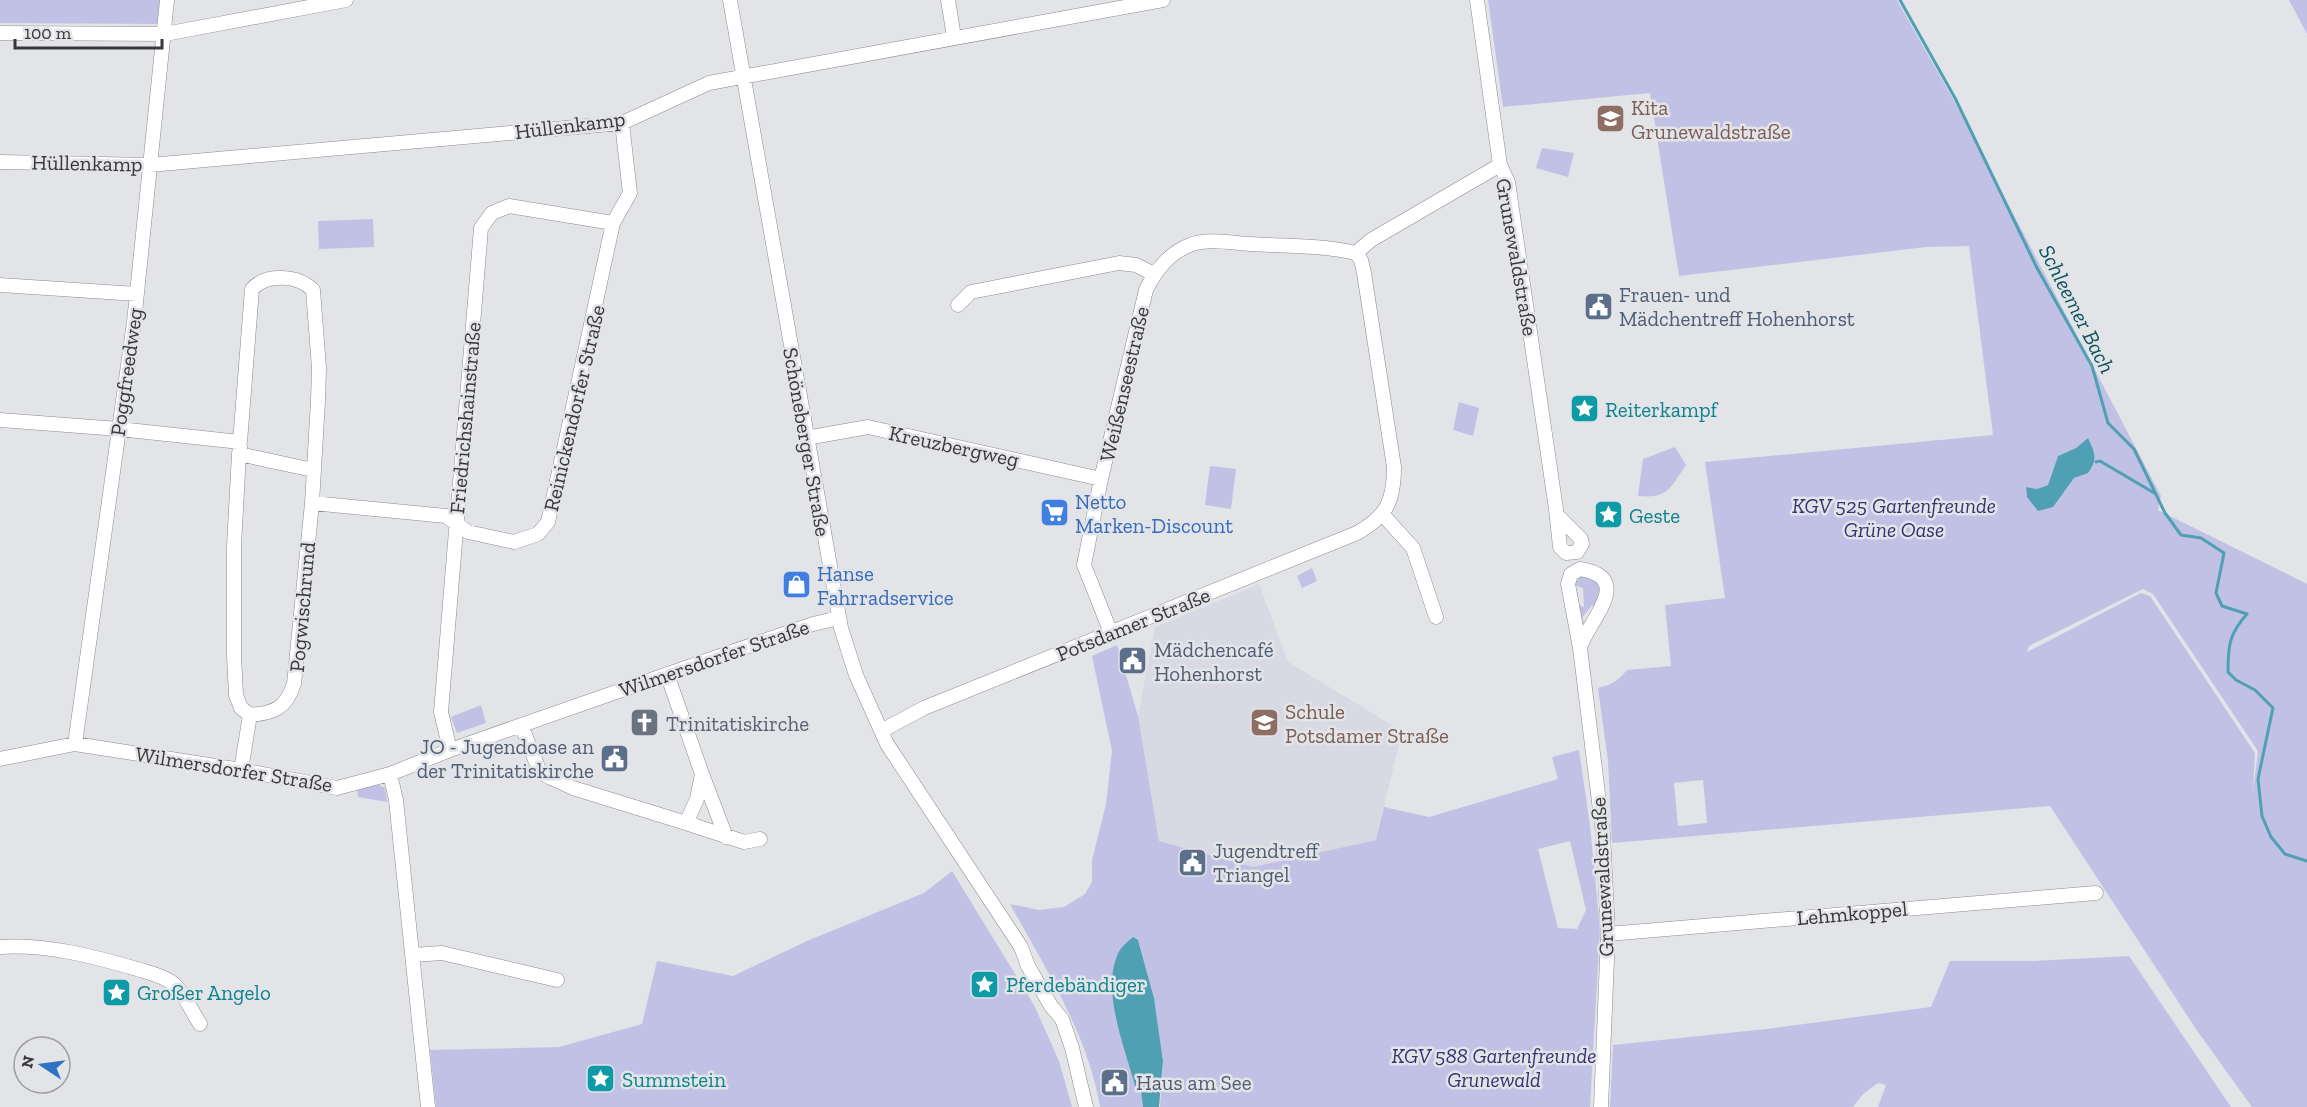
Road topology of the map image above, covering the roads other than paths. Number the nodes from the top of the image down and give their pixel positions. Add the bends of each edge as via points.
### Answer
1 (167, 0) edge
2 (346, 0) edge
3 (730, 0) edge
4 (948, 0) edge
5 (1163, 0) edge
6 (1477, 0) edge
7 (0, 33) edge
8 (165, 34) junction
9 (954, 37) junction
10 (743, 77) junction
11 (622, 123) junction
12 (0, 162) edge
13 (150, 165) junction
14 (1500, 165) junction
15 (613, 223) junction
16 (1356, 253) junction
17 (1154, 273) junction
18 (0, 285) edge
19 (137, 294) junction
20 (958, 305) dead end
21 (0, 420) edge
22 (119, 429) junction
23 (806, 438) junction
24 (240, 448) junction
25 (313, 470) junction
26 (1101, 479) junction
27 (312, 504) junction
28 (1383, 515) junction
29 (1557, 515) dead end
30 (456, 525) junction
31 (1436, 617) dead end
32 (838, 618) junction
33 (1111, 633) junction
34 (1580, 648) junction
35 (667, 674) junction
36 (250, 715) junction
37 (521, 724) junction
38 (881, 731) junction
39 (75, 744) junction
40 (450, 750) junction
41 (0, 759) edge
42 (241, 770) junction
43 (390, 774) junction
44 (702, 774) junction
45 (686, 823) junction
46 (726, 837) junction
47 (760, 839) dead end
48 (2096, 893) dead end
49 (1608, 934) junction
50 (0, 947) edge
51 (413, 955) junction
52 (557, 981) dead end
53 (200, 1024) dead end
54 (428, 1107) edge
55 (1086, 1107) edge
56 (1601, 1107) edge

1 - 8 street, Poggfreedweg
2 - 8 street
3 - 10 street, Schöneberger Straße
4 - 9 street
5 - 9 street, Hüllenkamp
6 - 14 street, Grunewaldstraße
7 - 8 street
8 - 13 street, Poggfreedweg
9 - 10 street, Hüllenkamp
10 - 11 street, Hüllenkamp via 709,83
10 - 23 street, Schöneberger Straße
11 - 13 street, Hüllenkamp
11 - 15 street, Reinickendorfer Straße via 630,193
12 - 13 street, Hüllenkamp
13 - 19 street, Poggfreedweg
14 - 16 street via 1371,240
14 - 29 street, Grunewaldstraße via 1508,182
15 - 30 street, Reinickendorfer Straße via 548,522 538,534 514,542 468,532
15 - 30 street, Friedrichshainstraße via 509,206 492,213 481,228
16 - 17 street, Weißenseestraße via 1329,248 1193,244 1179,250
16 - 28 street via 1364,273 1394,467 1391,498
17 - 20 street via 1119,263 971,292
17 - 26 street, Weißenseestraße via 1146,290
18 - 19 street
19 - 22 street, Poggfreedweg
21 - 22 street
22 - 24 street
22 - 39 street, Poggfreedweg
23 - 26 street, Kreuzbergweg via 868,427
23 - 32 street, Schöneberger Straße
24 - 25 street
24 - 25 street, Pogwischrund via 252,289 267,279 297,279 314,290 319,376
24 - 36 street, Pogwischrund via 234,546 234,656 236,695 241,708
25 - 27 street, Pogwischrund
26 - 33 street, Weißenseestraße via 1084,565
27 - 30 street, Reinickendorfer Straße via 446,516
27 - 36 street, Pogwischrund via 294,684 288,700 278,708
28 - 31 street via 1413,548
28 - 33 street, Potsdamer Straße via 1357,533
30 - 40 street, Friedrichshainstraße via 441,712
32 - 35 street, Wilmersdorfer Straße
32 - 38 street, Schöneberger Straße via 856,675
33 - 38 street, Potsdamer Straße via 924,708
34 - 34 street, Grunewaldstraße via 1606,597 1599,576 1580,569 1571,574 1568,584
34 - 49 street, Grunewaldstraße via 1603,834
35 - 37 street, Wilmersdorfer Straße
35 - 44 street
36 - 42 street
37 - 40 street, Wilmersdorfer Straße
37 - 45 street via 540,771 556,781
38 - 55 street, Schöneberger Straße via 1021,947 1051,1006 1075,1066
39 - 41 street, Wilmersdorfer Straße
39 - 42 street, Wilmersdorfer Straße
40 - 43 street, Wilmersdorfer Straße
42 - 43 street, Wilmersdorfer Straße via 337,788
43 - 51 street
44 - 45 street
44 - 46 street
45 - 46 street
46 - 47 street via 744,842
48 - 49 street, Lehmkoppel
49 - 56 street, Grunewaldstraße
50 - 53 street via 53,949 102,958 157,975 176,986
51 - 52 street via 442,952
51 - 54 street

